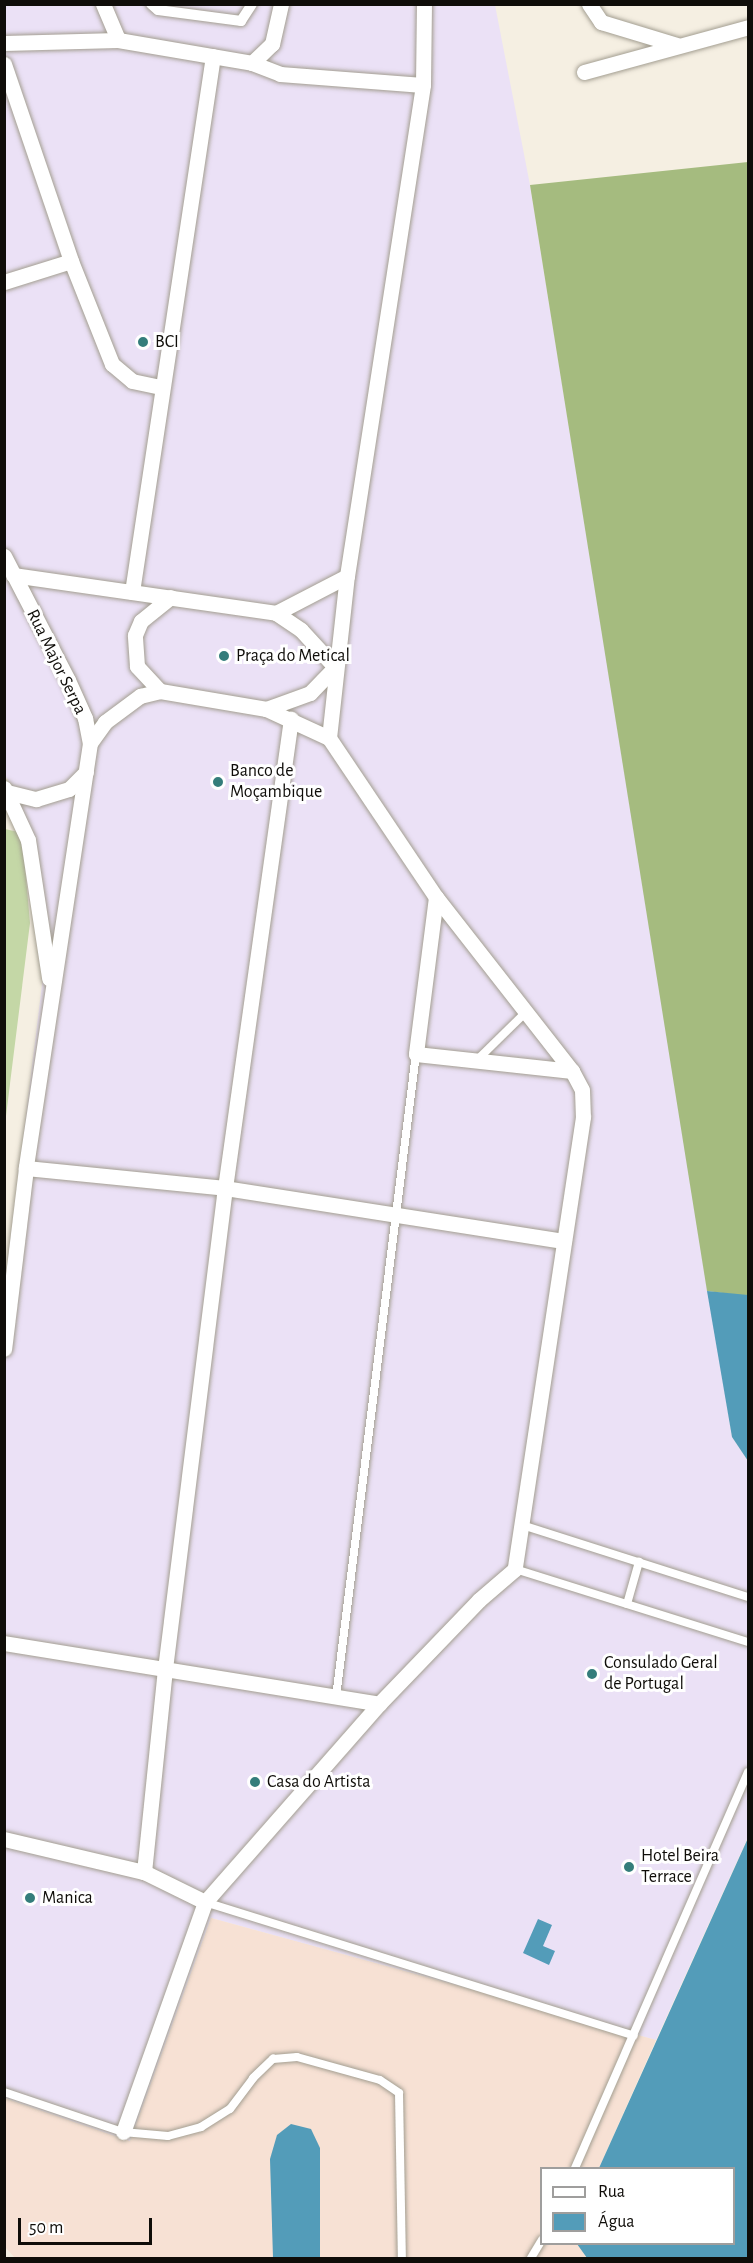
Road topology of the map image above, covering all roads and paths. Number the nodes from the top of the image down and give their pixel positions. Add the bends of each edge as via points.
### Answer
1 (103, 4) edge
2 (151, 4) edge
3 (252, 4) edge
4 (281, 4) edge
5 (424, 4) edge
6 (589, 4) edge
7 (748, 27) edge
8 (118, 40) junction
9 (4, 43) edge
10 (677, 45) junction
11 (213, 56) junction
12 (252, 63) junction
13 (4, 64) edge
14 (584, 72) dead end
15 (423, 85) junction
16 (71, 261) junction
17 (4, 282) edge
18 (160, 387) junction
19 (4, 555) edge
20 (13, 575) junction
21 (347, 576) junction
22 (132, 592) junction
23 (171, 597) junction
24 (276, 613) junction
25 (335, 667) junction
26 (160, 691) junction
27 (266, 709) junction
28 (291, 719) junction
29 (329, 738) junction
30 (90, 743) junction
31 (86, 772) junction
32 (6, 790) edge
33 (436, 897) junction
34 (52, 993) junction
35 (526, 1012) junction
36 (416, 1054) junction
37 (476, 1062) junction
38 (572, 1071) junction
39 (26, 1168) junction
40 (225, 1188) junction
41 (394, 1217) junction
42 (564, 1240) junction
43 (4, 1349) edge
44 (522, 1525) junction
45 (639, 1562) junction
46 (515, 1569) junction
47 (748, 1597) edge
48 (627, 1604) junction
49 (748, 1642) edge
50 (4, 1643) edge
51 (165, 1669) junction
52 (336, 1697) junction
53 (379, 1704) junction
54 (748, 1772) edge
55 (4, 1839) edge
56 (144, 1872) junction
57 (206, 1902) junction
58 (634, 2036) junction
59 (4, 2092) edge
60 (123, 2132) junction
61 (576, 2167) edge
62 (540, 2243) edge
63 (402, 2259) edge
64 (531, 2259) edge

1 - 8 street
2 - 3 street via 158,10 241,21
4 - 12 street via 272,44
5 - 15 street
6 - 10 street via 601,22
7 - 10 street
8 - 9 street
8 - 11 street
10 - 14 street
11 - 12 street
11 - 18 street
12 - 15 street via 280,74
13 - 16 street
15 - 21 street
16 - 17 street
16 - 18 street via 112,363 132,381
18 - 22 street
19 - 20 street, Rua Major Serpa
20 - 22 street
20 - 30 street, Rua Major Serpa via 68,680 85,718
21 - 24 street
21 - 25 street
22 - 23 street
23 - 24 street
23 - 26 street via 141,621 135,635 137,666
24 - 25 street via 301,630
25 - 27 street via 310,693
25 - 29 street
26 - 27 street
26 - 30 street via 140,696 105,722
27 - 28 street
28 - 29 street
28 - 40 street
29 - 33 street
30 - 31 street, Rua Major Serpa
31 - 32 street via 69,789 36,799
31 - 34 street, Rua Major Serpa
32 - 34 street via 28,840
33 - 35 street
33 - 36 street
34 - 39 street, Rua Major Serpa
35 - 37 lane
35 - 38 street
36 - 37 street
36 - 41 lane
37 - 38 street
38 - 42 street via 582,1090 583,1117
39 - 40 street
39 - 43 street, Rua Major Serpa
40 - 41 street
40 - 51 street
41 - 42 street
41 - 52 lane
42 - 44 street
44 - 45 lane
44 - 46 street
45 - 47 lane
45 - 48 lane
46 - 48 lane
46 - 53 street via 479,1600
48 - 49 lane
50 - 51 street
51 - 52 street
51 - 56 street
52 - 53 street
53 - 57 street
54 - 58 lane
55 - 56 street
56 - 57 street
57 - 58 lane
57 - 60 street
58 - 61 lane
59 - 60 lane
60 - 63 lane via 168,2136 201,2127 230,2109 253,2078 273,2060 297,2057 380,2080 399,2093
62 - 64 lane

